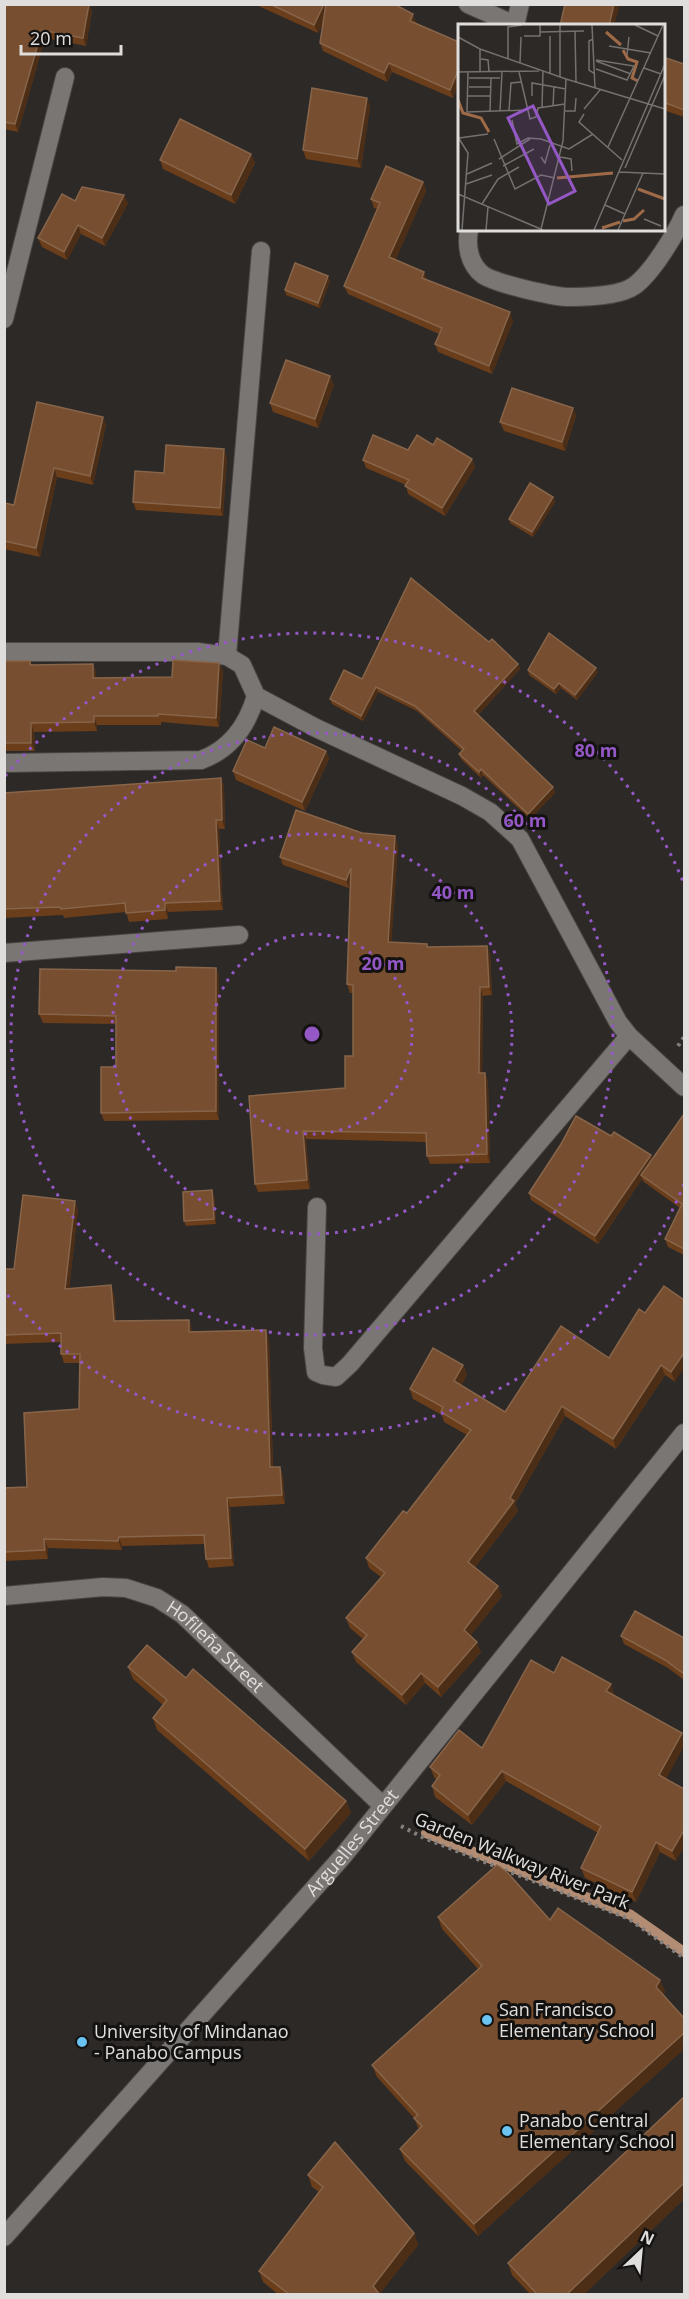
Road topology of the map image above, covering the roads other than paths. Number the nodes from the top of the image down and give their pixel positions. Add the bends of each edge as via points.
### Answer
1 (468, 4) edge
2 (520, 4) edge
3 (513, 24) edge
4 (515, 24) edge
5 (65, 77) dead end
6 (684, 215) edge
7 (469, 231) edge
8 (261, 251) dead end
9 (4, 319) edge
10 (4, 652) edge
11 (227, 656) junction
12 (256, 696) junction
13 (4, 763) edge
14 (239, 935) dead end
15 (4, 953) edge
16 (630, 1036) junction
17 (684, 1087) edge
18 (317, 1206) dead end
19 (684, 1433) edge
20 (4, 1596) edge
21 (380, 1810) junction
22 (4, 2237) edge

1 - 3 street
2 - 4 street
5 - 9 street
6 - 7 street via 657,261 634,286 598,295 566,297 506,284 483,274 471,261
8 - 11 street
10 - 11 street via 198,652
11 - 12 street via 242,665
12 - 13 street via 251,713 232,741 218,754 201,760
12 - 16 street via 462,796 490,812 520,839 618,1022
14 - 15 street
16 - 17 street
16 - 18 street via 336,1377 316,1372 312,1348
19 - 21 street, Arguelles Street
20 - 21 street, Hofileña Street via 103,1587 126,1588 157,1598 182,1614
21 - 22 street, Arguelles Street

